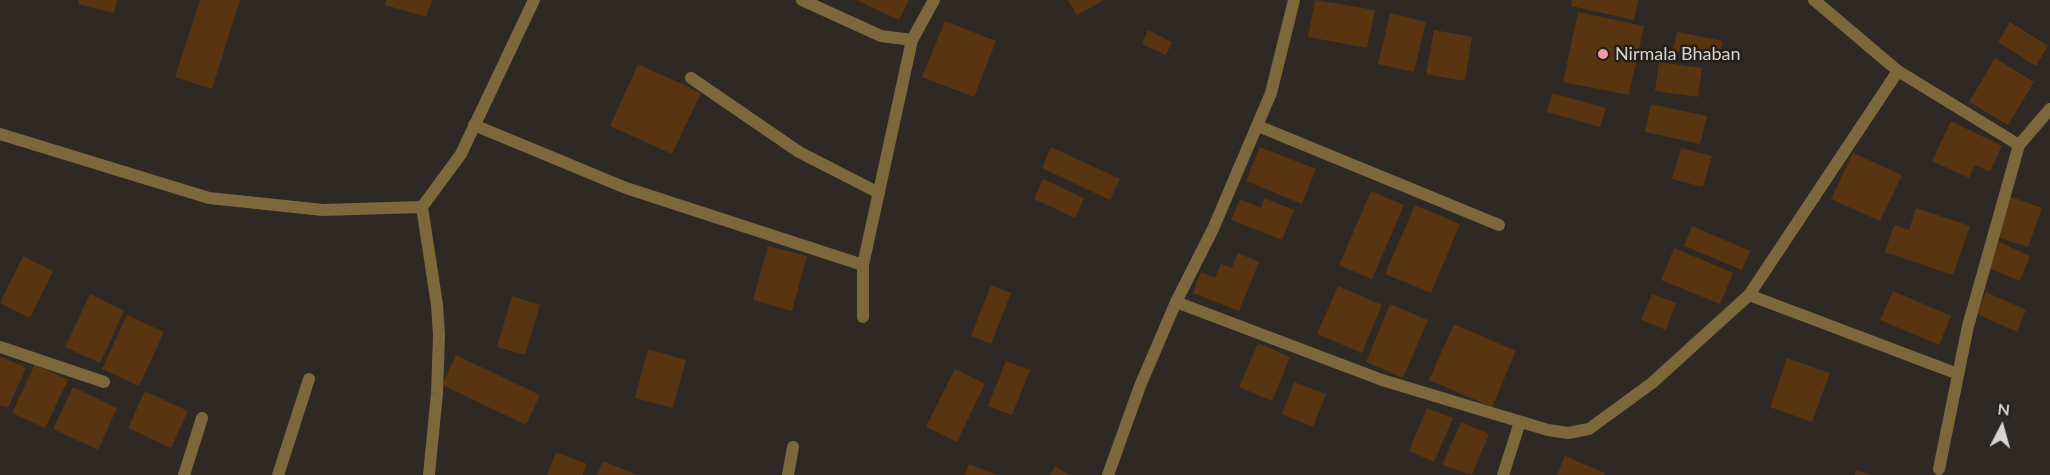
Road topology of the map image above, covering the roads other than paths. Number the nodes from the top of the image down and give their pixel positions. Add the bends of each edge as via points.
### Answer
1 (534, 0) edge
2 (802, 0) edge
3 (934, 0) edge
4 (1294, 0) edge
5 (1814, 0) edge
6 (912, 40) junction
7 (1898, 71) junction
8 (691, 78) dead end
9 (2050, 109) edge
10 (474, 125) junction
11 (1258, 126) junction
12 (0, 134) edge
13 (2019, 145) junction
14 (879, 193) junction
15 (422, 207) junction
16 (1499, 225) dead end
17 (863, 265) junction
18 (1749, 294) junction
19 (1176, 302) junction
20 (863, 316) dead end
21 (0, 347) edge
22 (1958, 374) junction
23 (309, 379) dead end
24 (104, 382) dead end
25 (202, 418) dead end
26 (1520, 422) junction
27 (793, 447) dead end
28 (1939, 469) dead end
29 (184, 475) edge
30 (278, 475) edge
31 (429, 475) edge
32 (788, 475) edge
33 (1108, 475) edge
34 (1503, 475) edge

1 - 10 street
2 - 6 street via 881,36
3 - 6 street
4 - 11 street via 1271,93
5 - 7 street
6 - 14 street
7 - 13 street
7 - 18 street
8 - 14 street via 798,152
9 - 13 street
10 - 15 street via 461,154
10 - 17 street via 626,188
11 - 16 street
11 - 19 street
12 - 15 street via 209,198 323,210
13 - 22 street
14 - 17 street
15 - 31 street via 439,335
17 - 20 street
18 - 22 street
18 - 26 street via 1652,383 1589,429 1568,433
19 - 26 street via 1382,380
19 - 33 street
21 - 24 street
22 - 28 street
23 - 30 street
25 - 29 street
26 - 34 street
27 - 32 street

